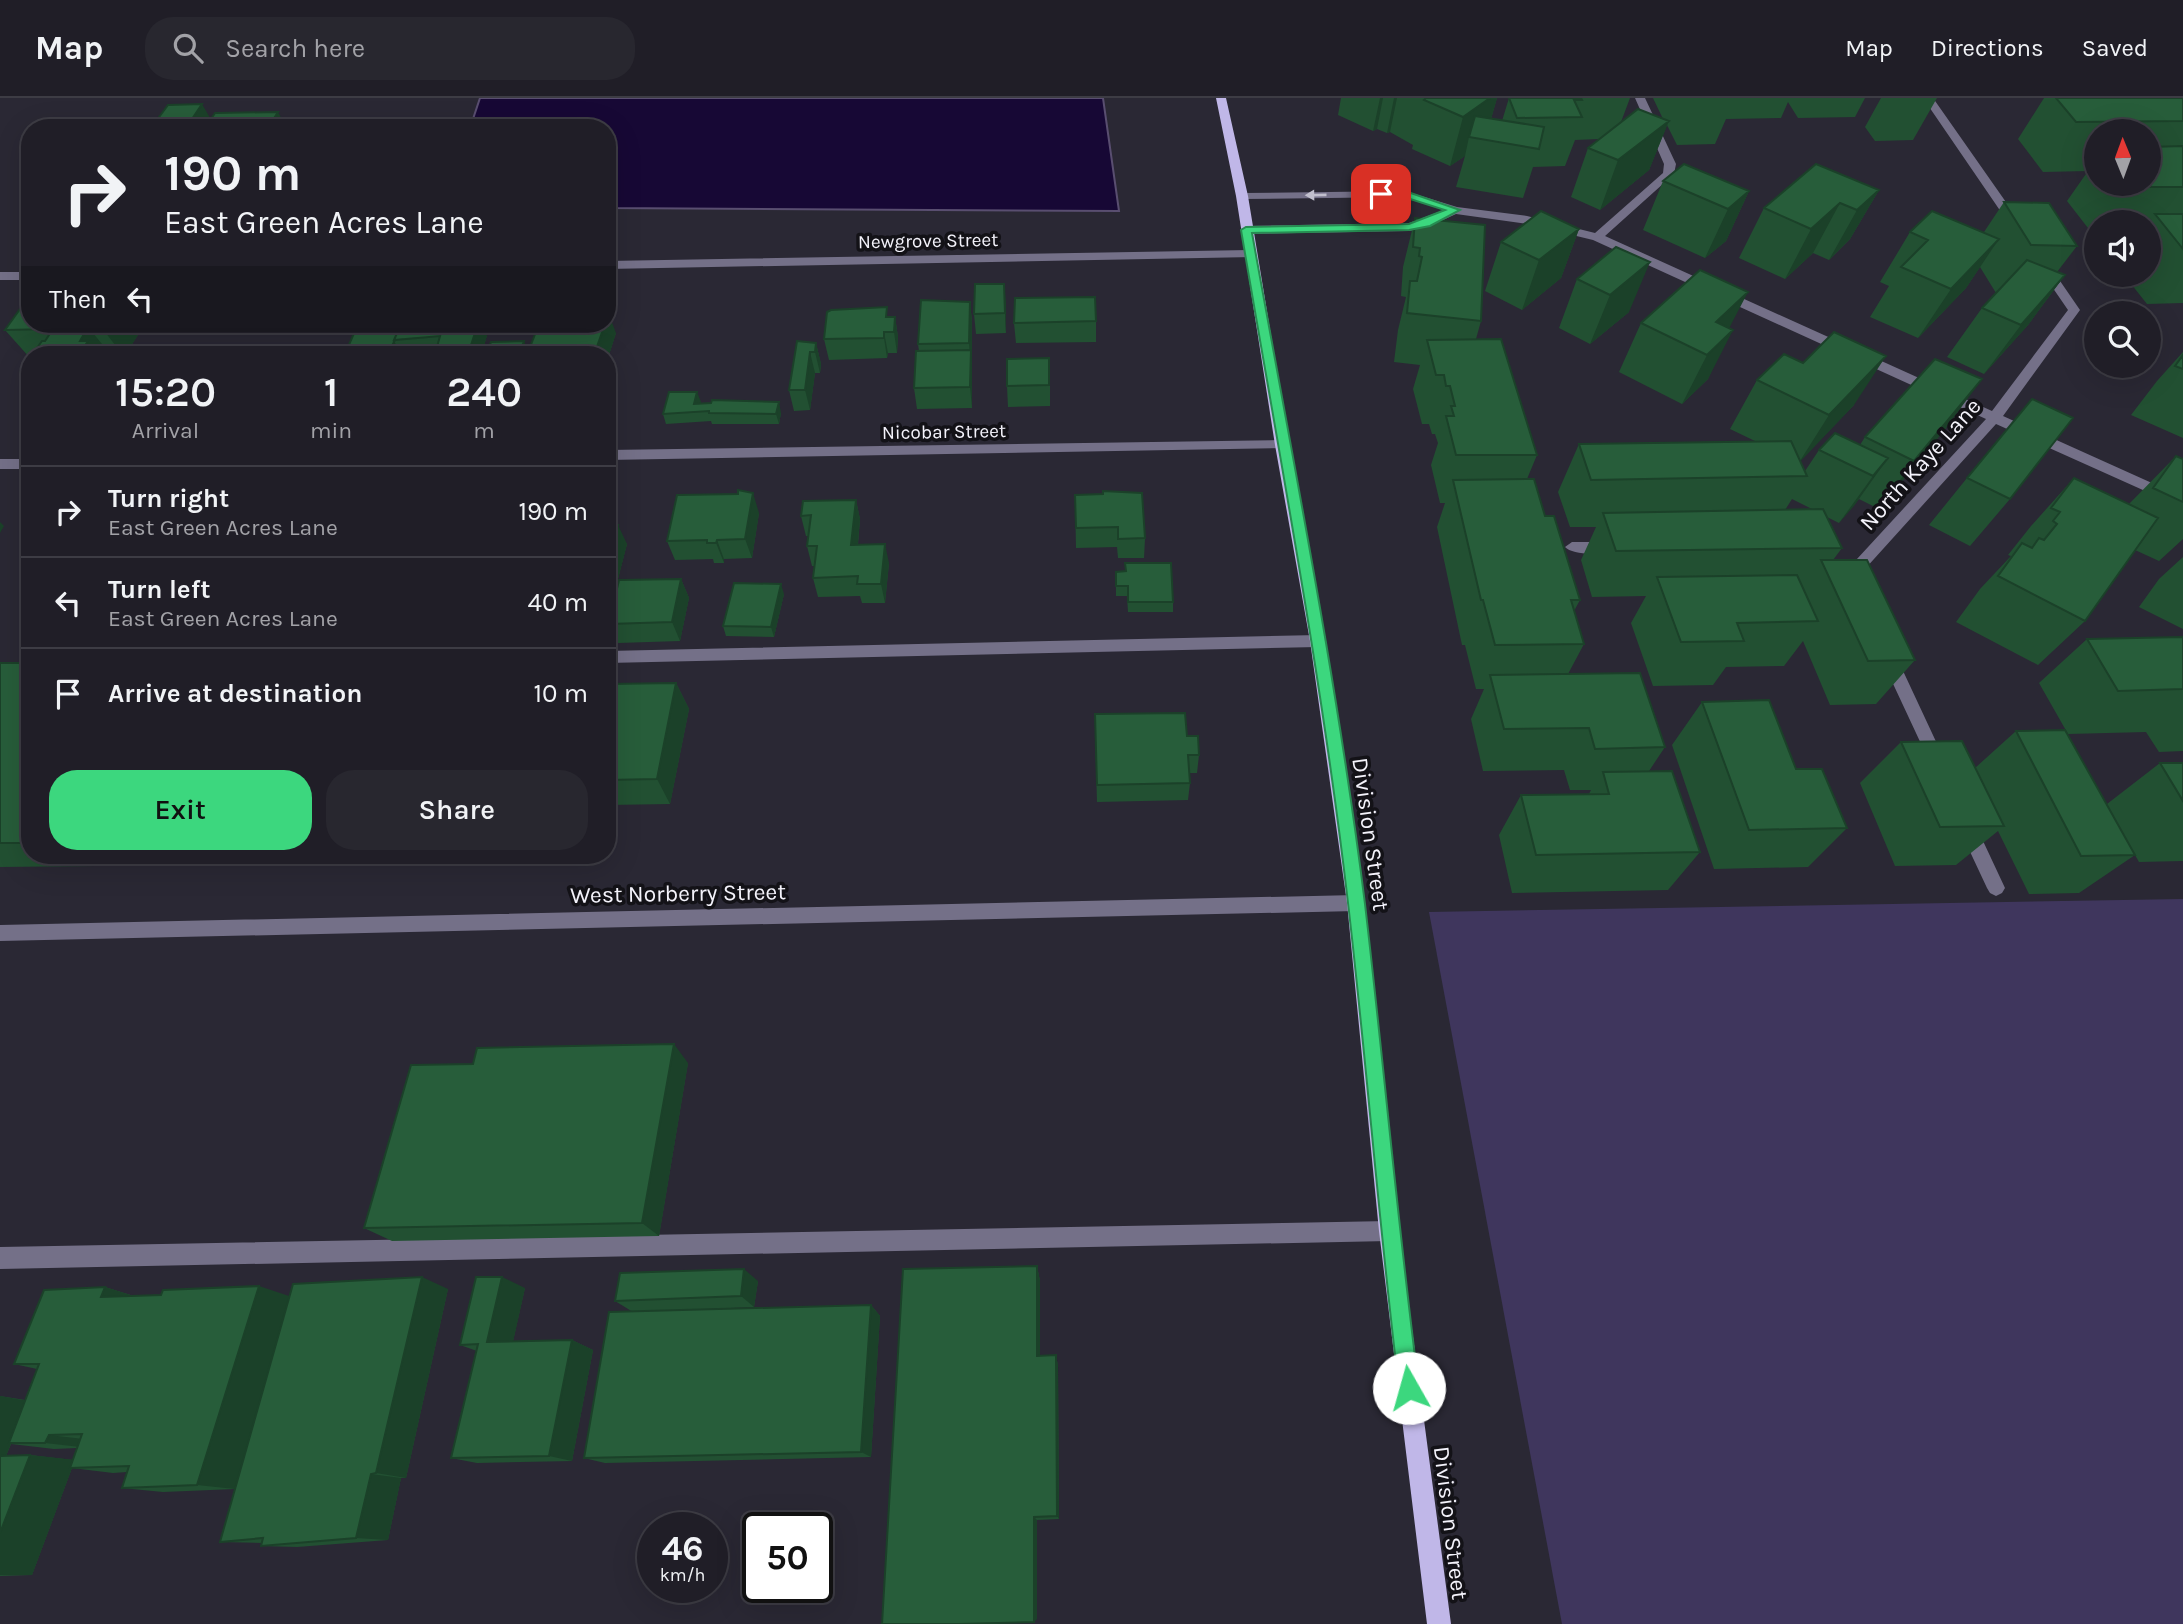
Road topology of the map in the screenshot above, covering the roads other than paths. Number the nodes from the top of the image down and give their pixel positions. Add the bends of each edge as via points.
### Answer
1 (1221, 98) edge
2 (1640, 98) edge
3 (1928, 98) edge
4 (1242, 196) junction
5 (1455, 210) junction
6 (1246, 230) junction
7 (1597, 237) junction
8 (1250, 254) junction
9 (616, 265) edge
10 (0, 276) edge
11 (21, 276) edge
12 (1994, 418) junction
13 (1282, 445) junction
14 (616, 455) edge
15 (0, 464) edge
16 (21, 464) edge
17 (2183, 503) edge
18 (1627, 546) edge
19 (1572, 547) dead end
20 (1848, 577) edge
21 (1318, 641) junction
22 (1885, 650) edge
23 (616, 657) edge
24 (1944, 776) edge
25 (1961, 813) edge
26 (1996, 888) edge
27 (1356, 903) junction
28 (0, 933) edge
29 (1389, 1231) junction
30 (0, 1258) edge
31 (1439, 1624) edge

1 - 4 main road, Division Street
2 - 7 street via 1670,163 1668,174
3 - 12 street, North Kaye Lane via 2074,310
5 -> 4 street via 1405,194
4 - 6 main road, Division Street
5 - 6 street via 1409,227
5 - 7 street via 1527,220
6 - 8 main road, Division Street
7 - 12 street
8 - 9 street, Newgrove Street
8 - 13 main road, Division Street
10 - 11 street
12 - 17 street
12 - 20 street, North Kaye Lane
13 - 14 street, Nicobar Street
13 - 21 main road, Division Street
15 - 16 street
18 - 19 street
21 - 23 street
21 - 27 main road, Division Street
22 - 24 street
25 - 26 street
27 - 28 street, West Norberry Street
27 - 29 main road, Division Street
29 - 30 street
29 - 31 main road, Division Street

